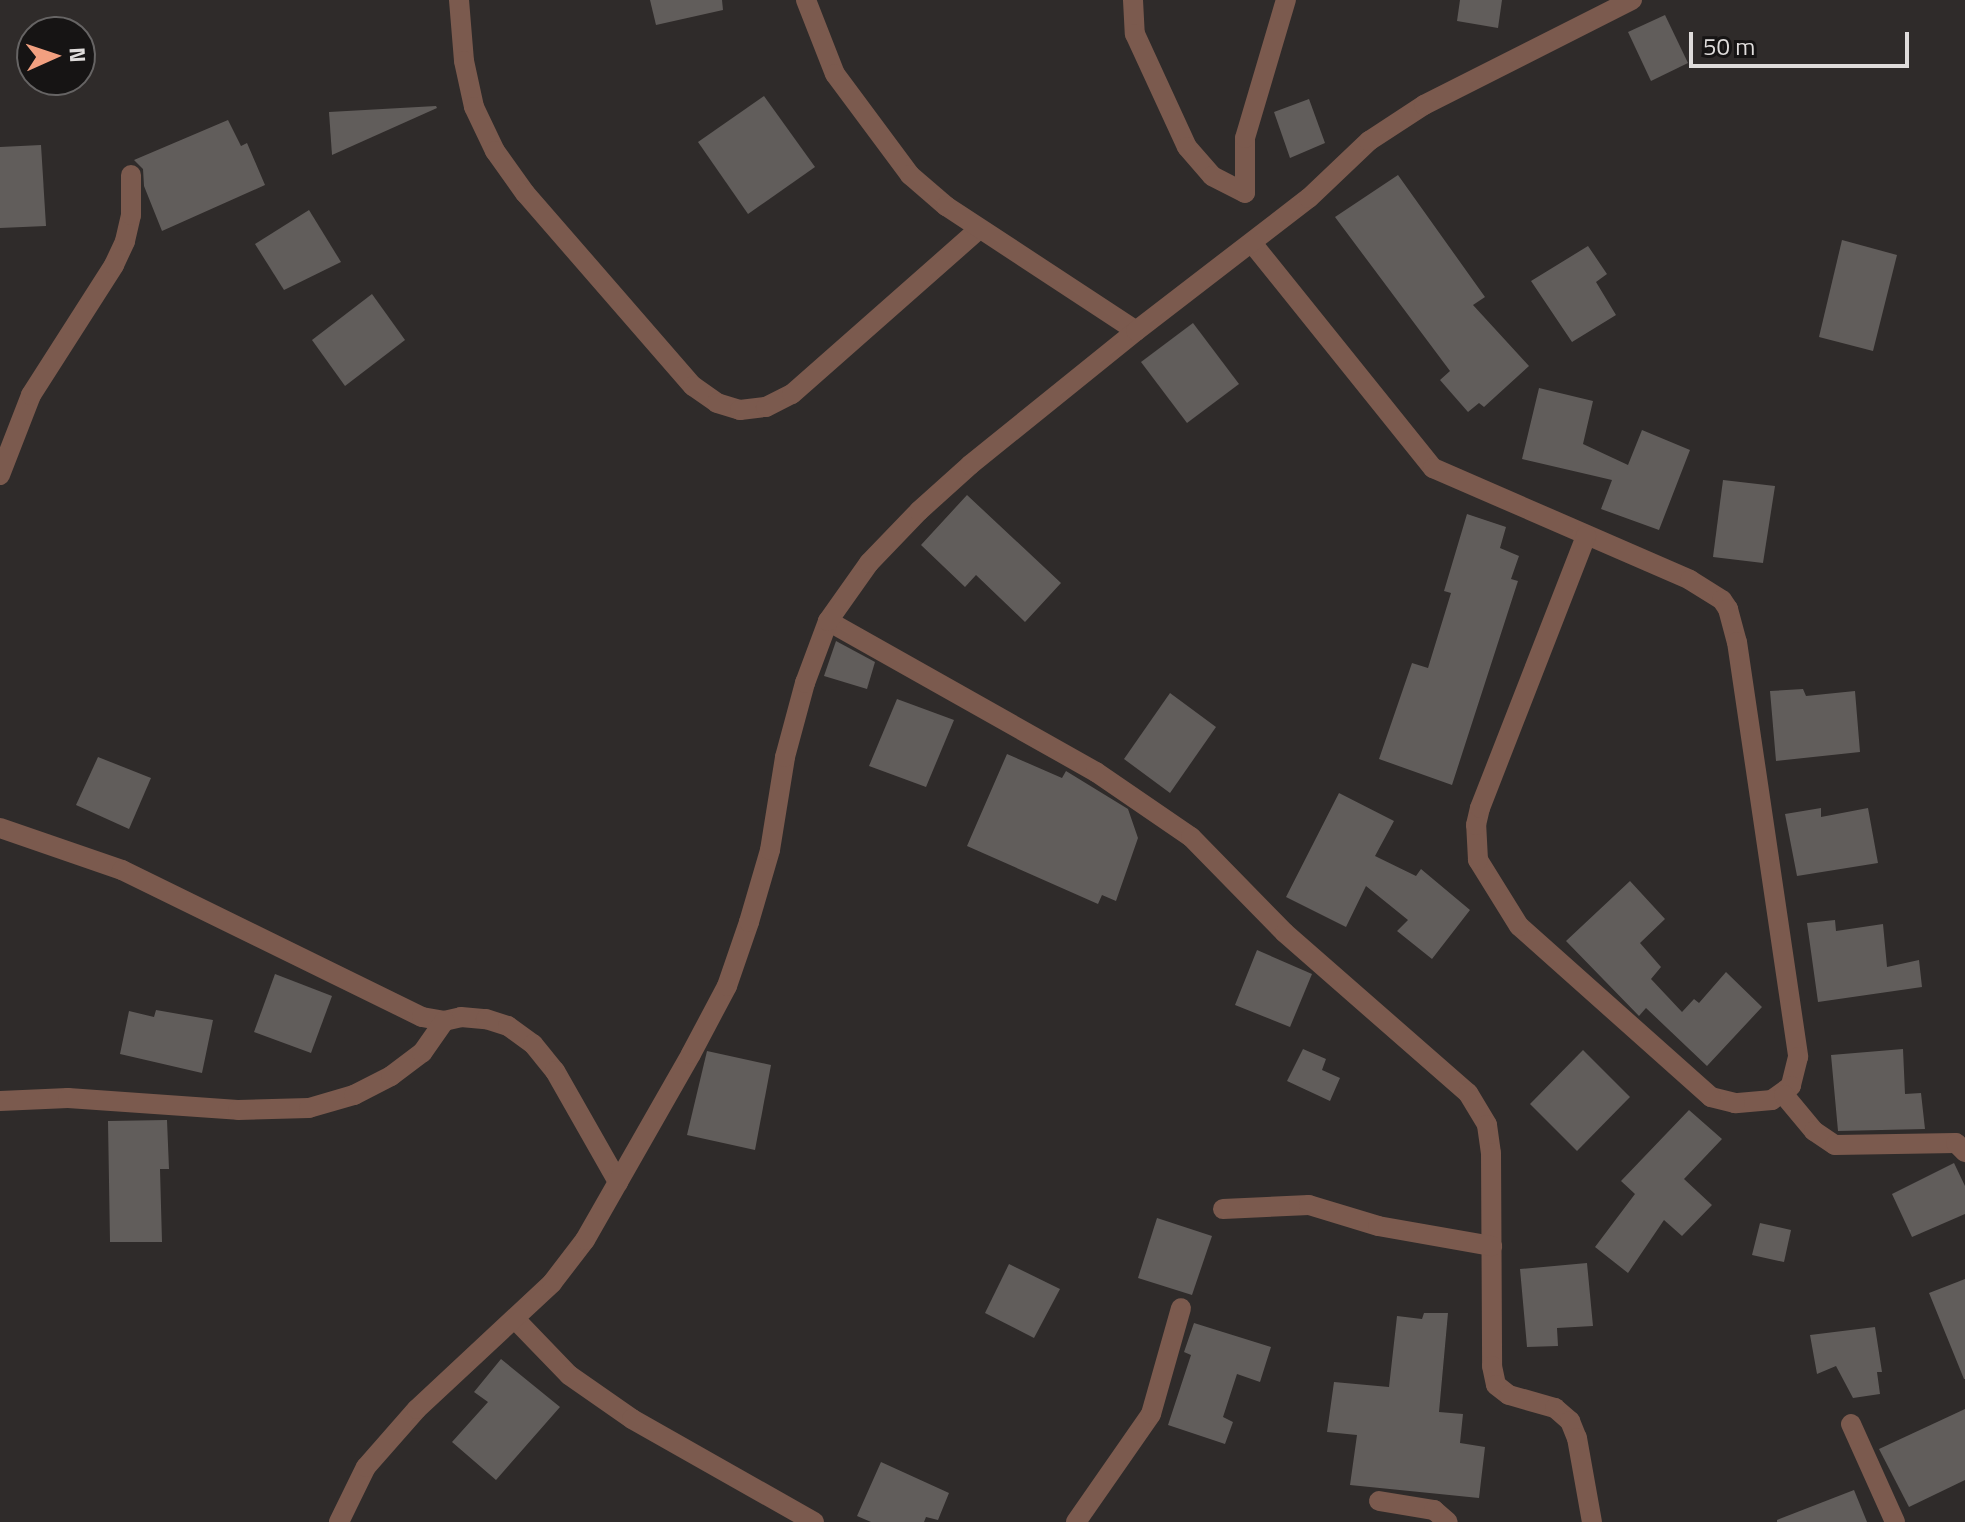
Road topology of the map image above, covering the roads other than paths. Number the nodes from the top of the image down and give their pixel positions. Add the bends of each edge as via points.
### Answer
1 (459, 0) edge
2 (806, 0) edge
3 (1133, 0) edge
4 (1286, 0) edge
5 (1632, 0) edge
6 (131, 175) dead end
7 (979, 229) junction
8 (1252, 243) junction
9 (1136, 331) junction
10 (0, 475) edge
11 (1586, 536) junction
12 (828, 621) junction
13 (0, 828) edge
14 (444, 1021) junction
15 (1784, 1095) junction
16 (0, 1101) edge
17 (1965, 1152) edge
18 (618, 1182) junction
19 (1223, 1209) dead end
20 (1492, 1246) junction
21 (1181, 1308) dead end
22 (515, 1319) junction
23 (1851, 1424) dead end
24 (1379, 1501) dead end
25 (339, 1522) edge
26 (814, 1522) edge
27 (1076, 1522) edge
28 (1448, 1522) edge
29 (1592, 1522) edge
30 (1895, 1522) edge

1 - 7 street via 474,107 495,151 525,193 693,386 717,403 740,410 766,407 792,394
2 - 7 street via 835,74 869,125 910,175
3 - 4 street via 1135,34 1187,147 1212,176 1245,193 1245,138
5 - 8 street via 1424,105 1369,141
6 - 10 street via 125,241 31,395
7 - 9 street
8 - 9 street
8 - 11 street via 1433,468
9 - 12 street via 919,511 869,563
11 - 15 street via 1690,580 1722,600 1732,620 1798,1057 1796,1077
11 - 15 street via 1480,808 1478,860 1519,926 1711,1097 1759,1103
12 - 18 street via 805,683 785,757 770,850 727,986
12 - 20 street via 1096,772 1191,837 1285,933 1468,1093 1487,1125
13 - 14 street via 122,870 396,1006
14 - 16 street via 422,1053 391,1076 354,1095 309,1108 238,1110 68,1098
14 - 18 street via 486,1019 508,1026 533,1044 555,1071
15 - 17 street via 1814,1131 1835,1145 1956,1143
18 - 22 street via 585,1240
19 - 20 street via 1309,1205 1378,1226
20 - 29 street via 1496,1385 1509,1395 1555,1408 1570,1421
21 - 27 street via 1151,1414
22 - 25 street via 417,1409 366,1467
22 - 26 street via 569,1375 632,1419
23 - 30 street
24 - 28 street via 1434,1510

